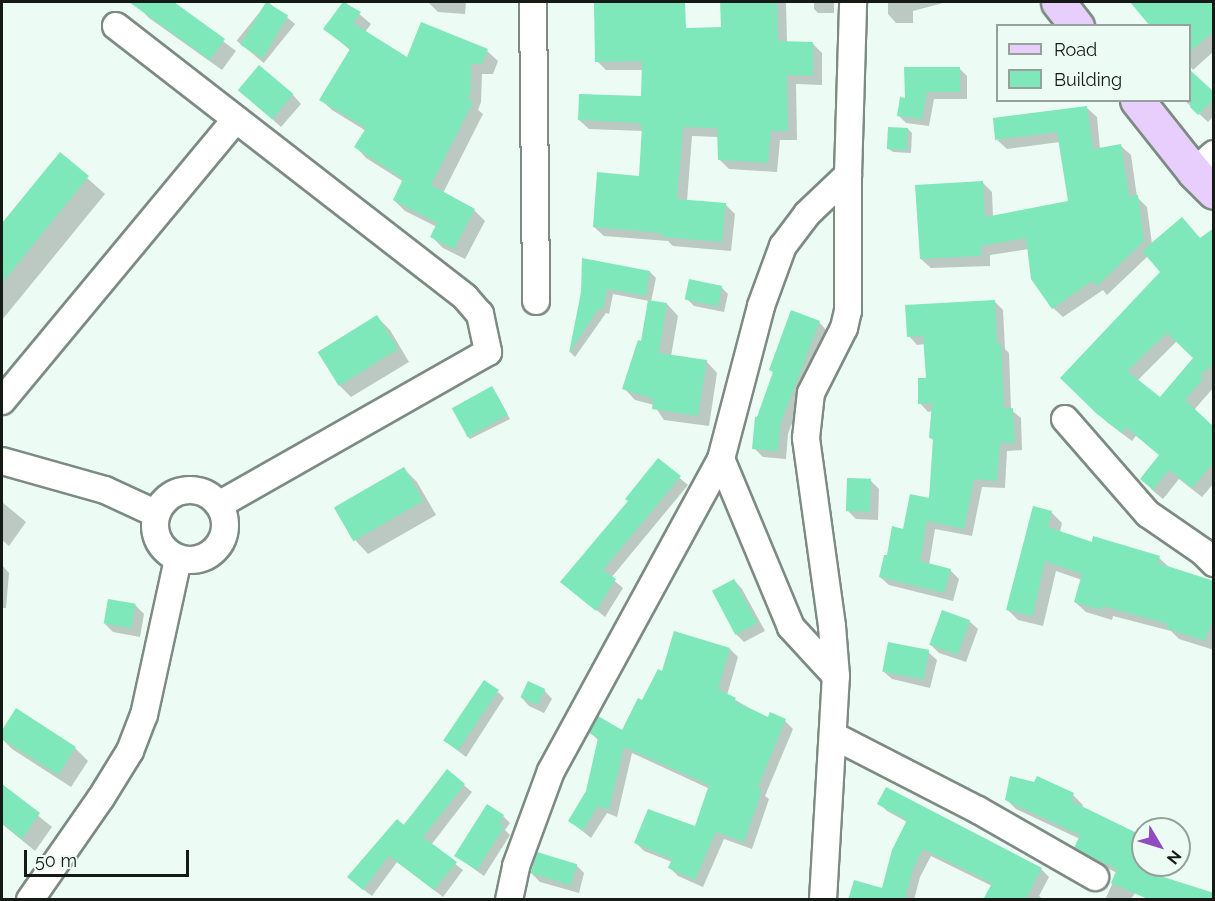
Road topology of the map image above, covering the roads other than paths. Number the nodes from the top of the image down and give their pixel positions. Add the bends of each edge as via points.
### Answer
1 (533, 2) edge
2 (853, 2) edge
3 (1058, 2) edge
4 (1075, 24) edge
5 (116, 26) dead end
6 (1139, 102) edge
7 (236, 119) junction
8 (1207, 172) edge
9 (848, 175) junction
10 (536, 301) dead end
11 (2, 401) edge
12 (1065, 419) dead end
13 (721, 459) junction
14 (2, 461) edge
15 (219, 505) junction
16 (157, 514) junction
17 (178, 559) junction
18 (1214, 563) edge
19 (836, 676) junction
20 (834, 736) junction
21 (1095, 877) dead end
22 (30, 900) edge
23 (510, 900) edge
24 (823, 900) edge

1 - 10 street
2 - 9 street
3 - 4 main road
5 - 7 street
6 - 8 main road
7 - 11 street
7 - 15 street via 465,297 480,314 488,352
9 - 13 street via 807,214 783,246 760,306
9 - 19 street via 848,310 844,328 812,393 806,438
12 - 18 street via 1148,514
13 - 19 street via 791,627
13 - 23 street via 551,771 516,866
14 - 16 street via 105,490
15 - 16 street via 202,492 180,492 162,504
15 - 17 street via 226,526 218,547 200,559
16 - 17 street via 156,536 169,554
17 - 22 street via 144,715 130,751
19 - 20 street
20 - 21 street via 978,810
20 - 24 street

